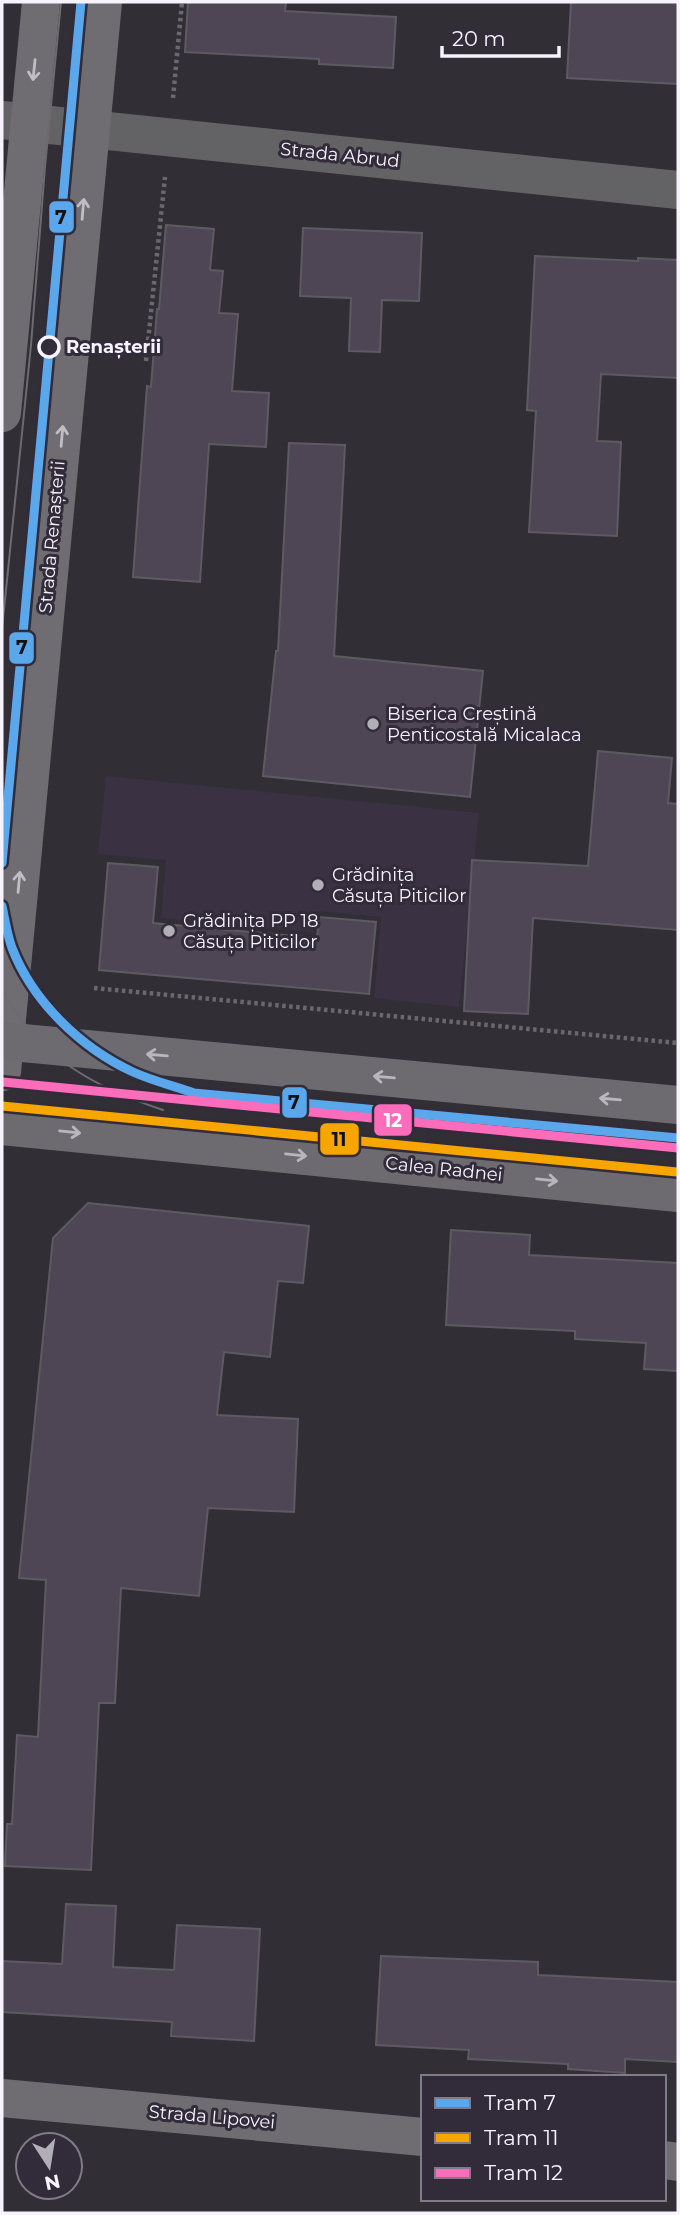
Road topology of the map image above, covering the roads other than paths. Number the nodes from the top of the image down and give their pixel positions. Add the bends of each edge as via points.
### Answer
1 (41, 2) edge
2 (103, 2) edge
3 (15, 121) edge
4 (91, 129) junction
5 (678, 190) edge
6 (2, 413) edge
7 (3, 1052) edge
8 (678, 1105) edge
9 (2, 1126) edge
10 (678, 1192) edge
11 (2, 2098) edge
12 (421, 2137) edge

1 -> 3 street
2 - 4 street, Strada Renașterii
3 - 4 street, Strada Abrud
3 - 6 street
4 - 5 street, Strada Abrud
7 -> 4 street, Strada Renașterii
8 -> 7 main road
9 -> 10 main road, Calea Radnei
11 - 12 street, Strada Lipovei

